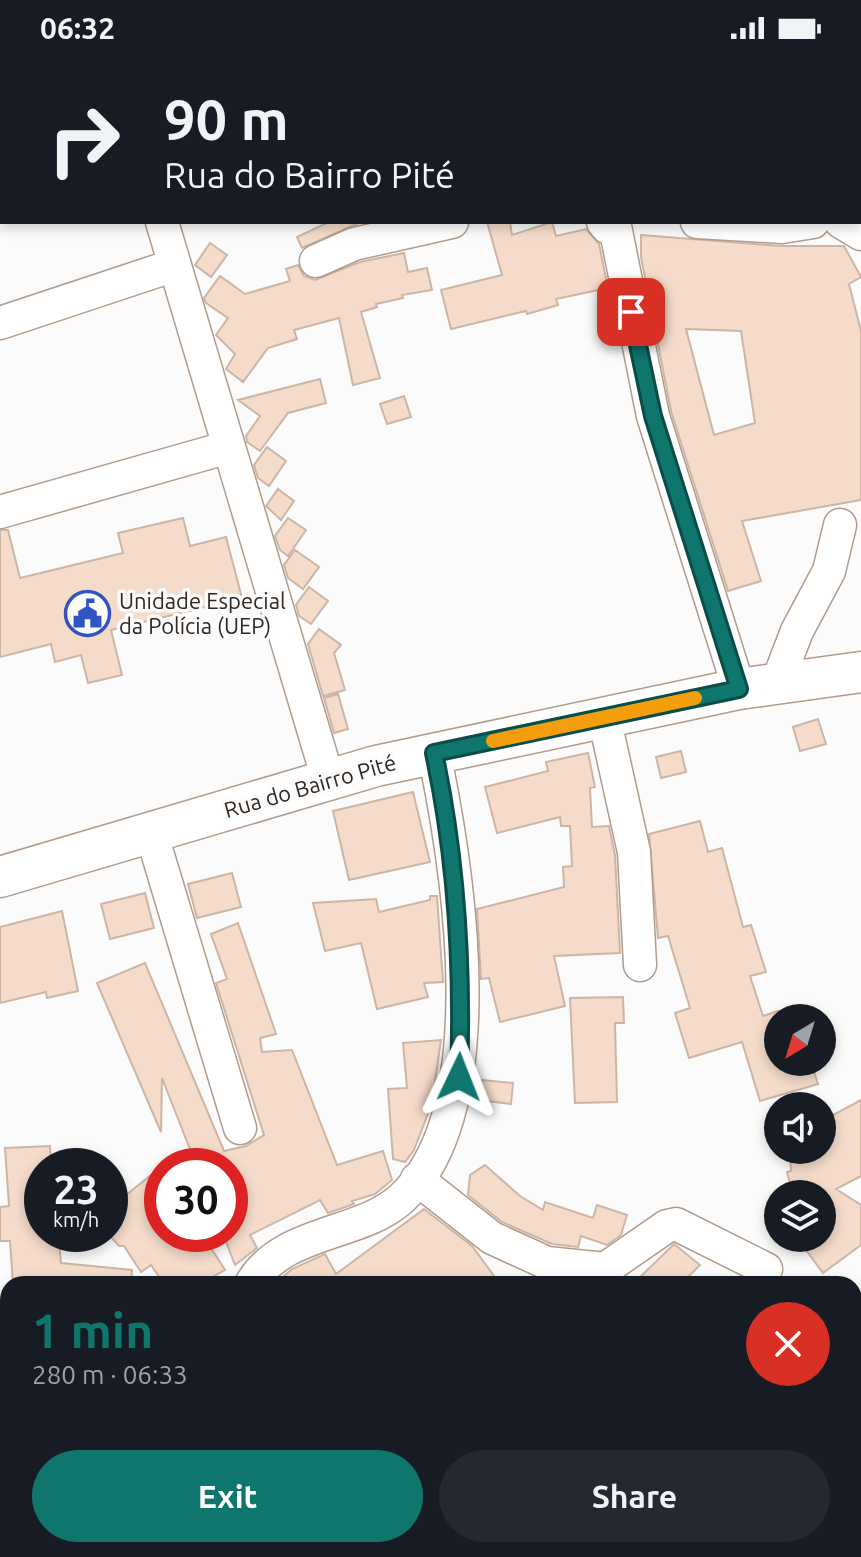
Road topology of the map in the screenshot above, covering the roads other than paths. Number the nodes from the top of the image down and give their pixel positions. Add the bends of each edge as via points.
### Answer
1 (162, 224) edge
2 (443, 224) edge
3 (617, 224) edge
4 (731, 224) edge
5 (801, 224) edge
6 (316, 261) dead end
7 (172, 266) junction
8 (0, 323) edge
9 (229, 447) junction
10 (0, 512) edge
11 (840, 525) dead end
12 (861, 672) edge
13 (758, 686) junction
14 (604, 717) junction
15 (434, 753) junction
16 (328, 779) junction
17 (151, 832) junction
18 (0, 877) edge
19 (640, 965) dead end
20 (240, 1128) dead end
21 (417, 1179) junction
22 (766, 1269) dead end
23 (536, 1274) edge
24 (256, 1276) edge

1 - 7 street
2 - 6 street via 354,244
3 - 13 street via 653,416
4 - 5 street
7 - 8 street
7 - 9 street
9 - 10 street
9 - 16 street
11 - 13 street via 829,571 797,631
12 - 13 main road, Rua do Bairro Pité
13 - 14 main road, Rua do Bairro Pité
14 - 15 main road, Rua do Bairro Pité
14 - 19 street via 634,852
15 - 16 main road, Rua do Bairro Pité
15 - 21 street via 451,833 461,1030 459,1077 444,1131
16 - 17 main road, Rua do Bairro Pité
17 - 18 main road, Rua do Bairro Pité
17 - 20 street
21 - 23 street
21 - 24 street via 400,1200 287,1249
22 - 23 street via 676,1224 605,1269

